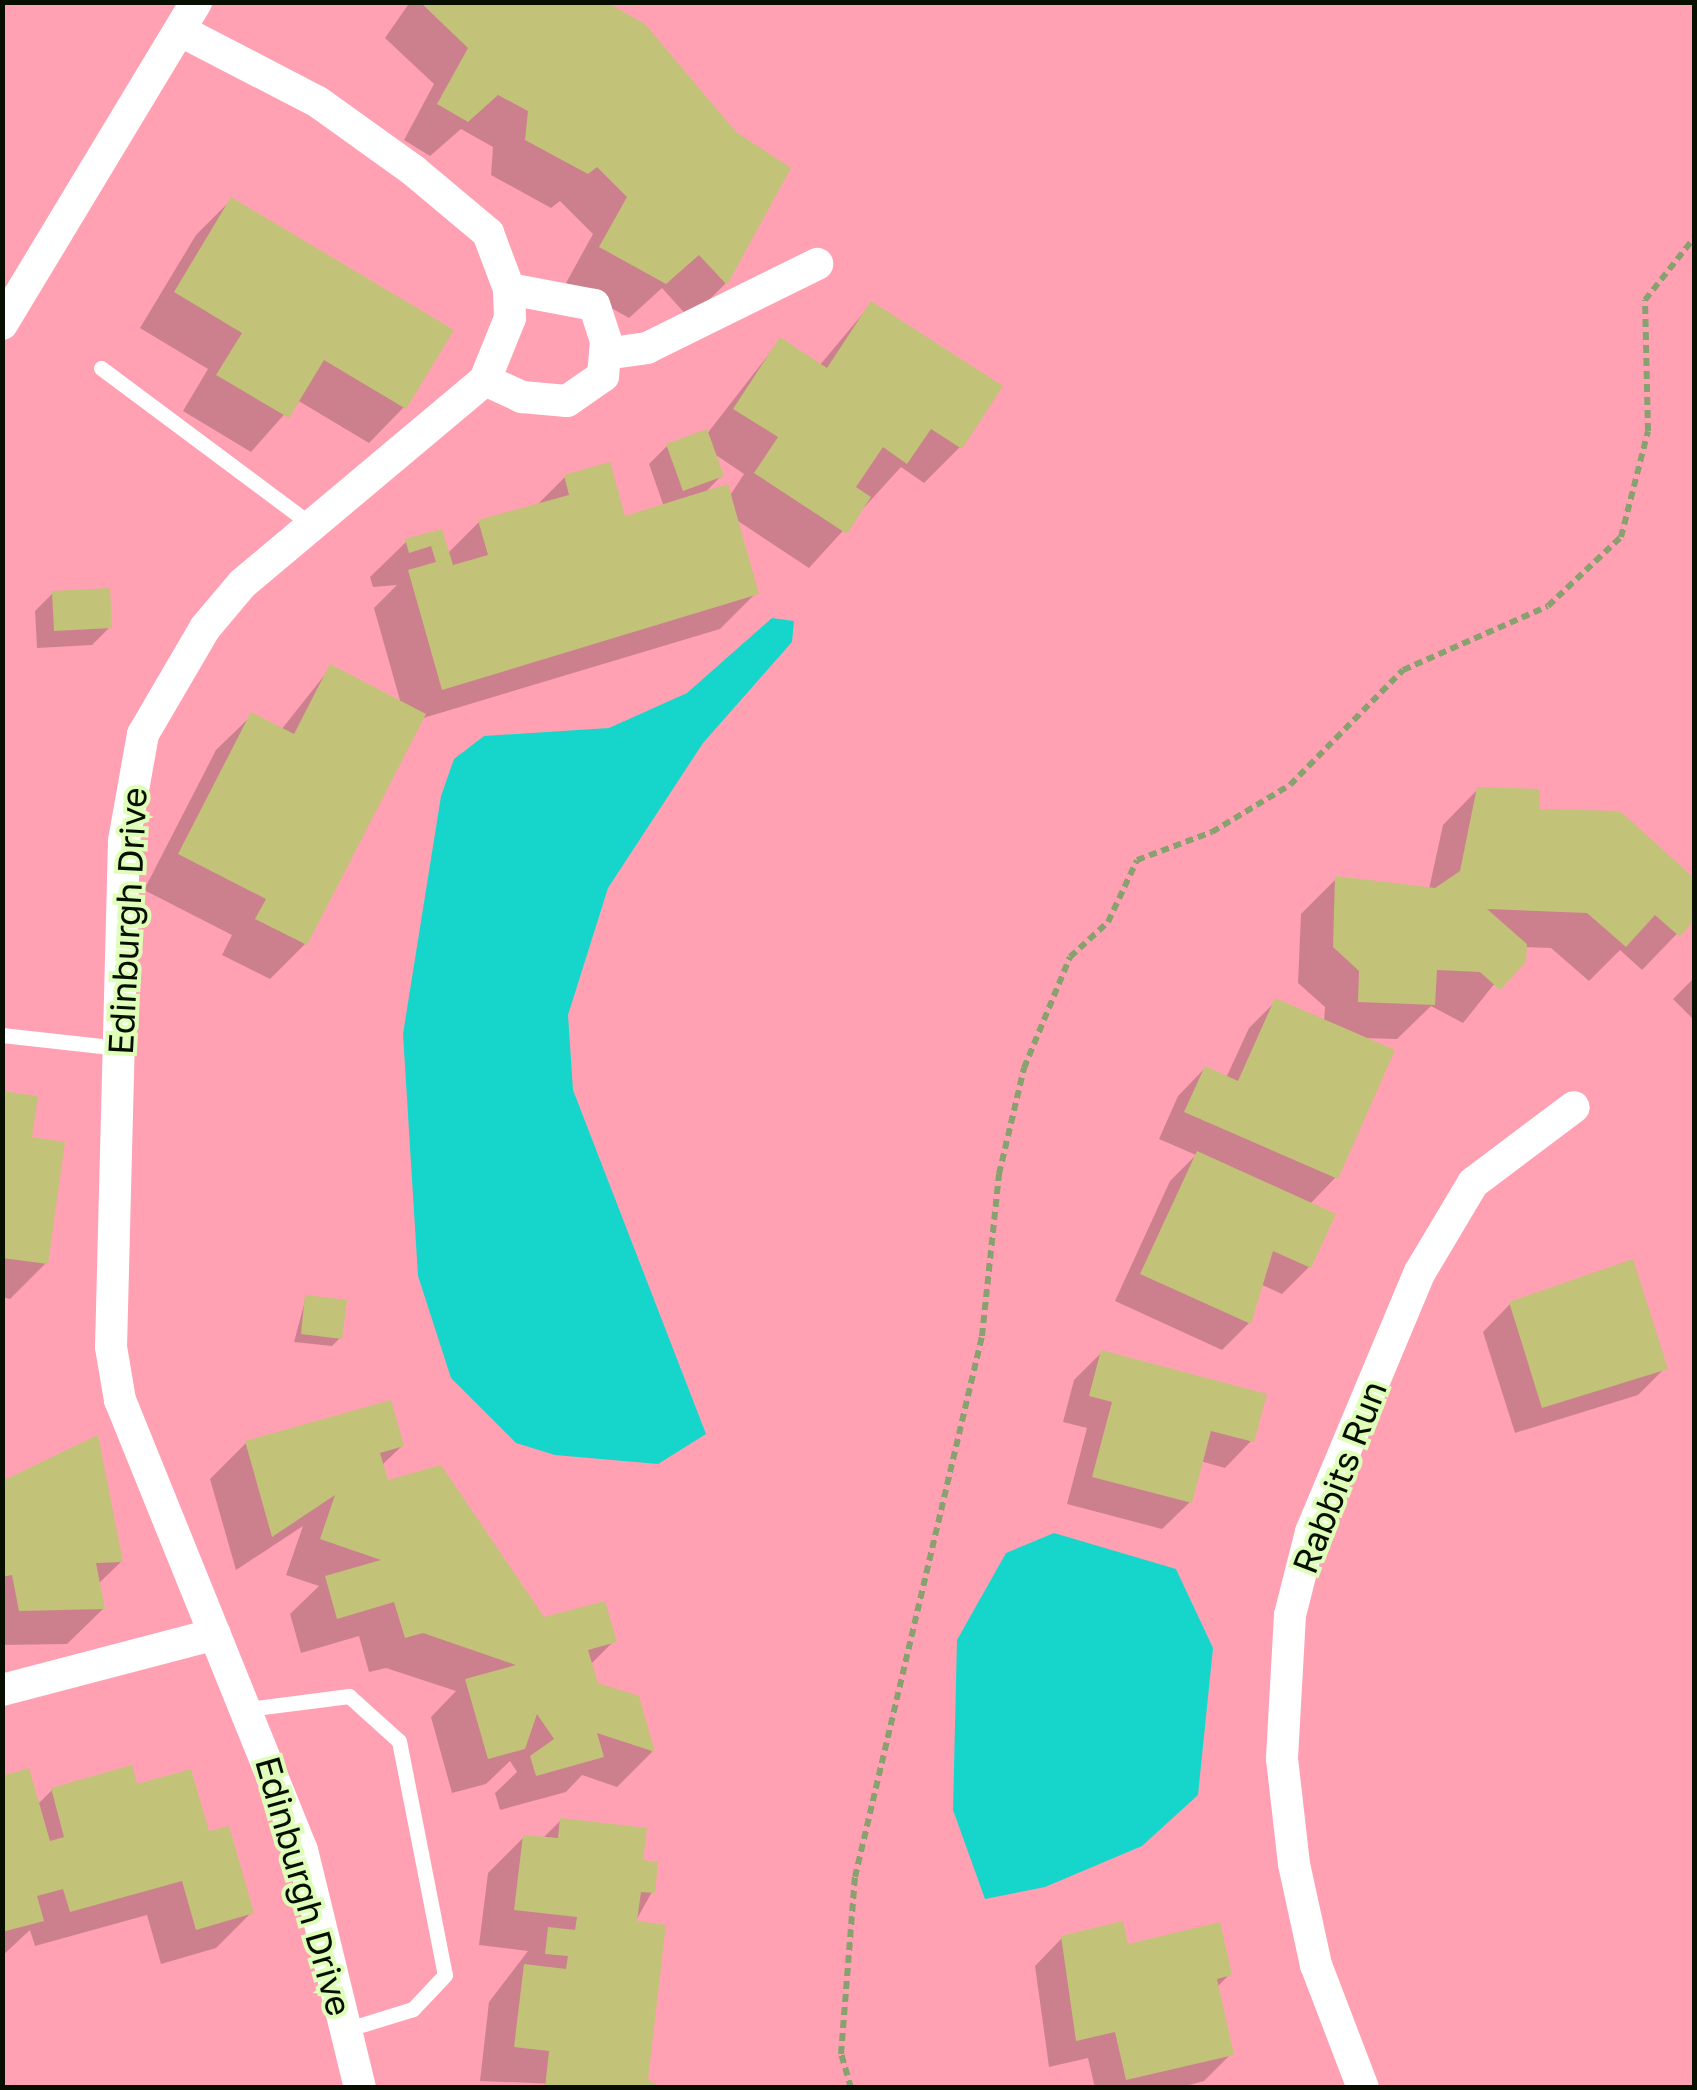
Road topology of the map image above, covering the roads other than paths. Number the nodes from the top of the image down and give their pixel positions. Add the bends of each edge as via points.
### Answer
1 (188, 17) edge
2 (817, 264) dead end
3 (509, 288) junction
4 (8, 305) edge
5 (604, 354) junction
6 (101, 368) dead end
7 (485, 380) junction
8 (310, 524) junction
9 (2, 1035) edge
10 (119, 1048) junction
11 (1574, 1106) dead end
12 (214, 1634) junction
13 (2, 1690) edge
14 (248, 1709) junction
15 (346, 2030) junction
16 (360, 2088) edge
17 (1363, 2088) edge

1 - 3 street, Edinburgh Drive via 414,171 488,234
1 - 4 street
2 - 5 street via 647,348
3 - 5 street via 594,305
3 - 7 street, Edinburgh Drive via 510,318
5 - 7 street via 602,376 566,401 522,397
6 - 8 lane
7 - 8 street, Edinburgh Drive
8 - 10 street, Edinburgh Drive via 205,628 143,734 124,841
9 - 10 lane
10 - 12 street, Edinburgh Drive via 112,1347 120,1400
11 - 17 street, Rabbits Run via 1473,1183 1420,1272 1311,1532 1290,1615 1282,1758 1294,1864 1316,1964
12 - 13 street
12 - 14 street, Edinburgh Drive
14 - 15 street, Edinburgh Drive via 302,1850
14 - 15 lane via 349,1696 398,1742 444,1974 413,2009
15 - 16 street, Edinburgh Drive

